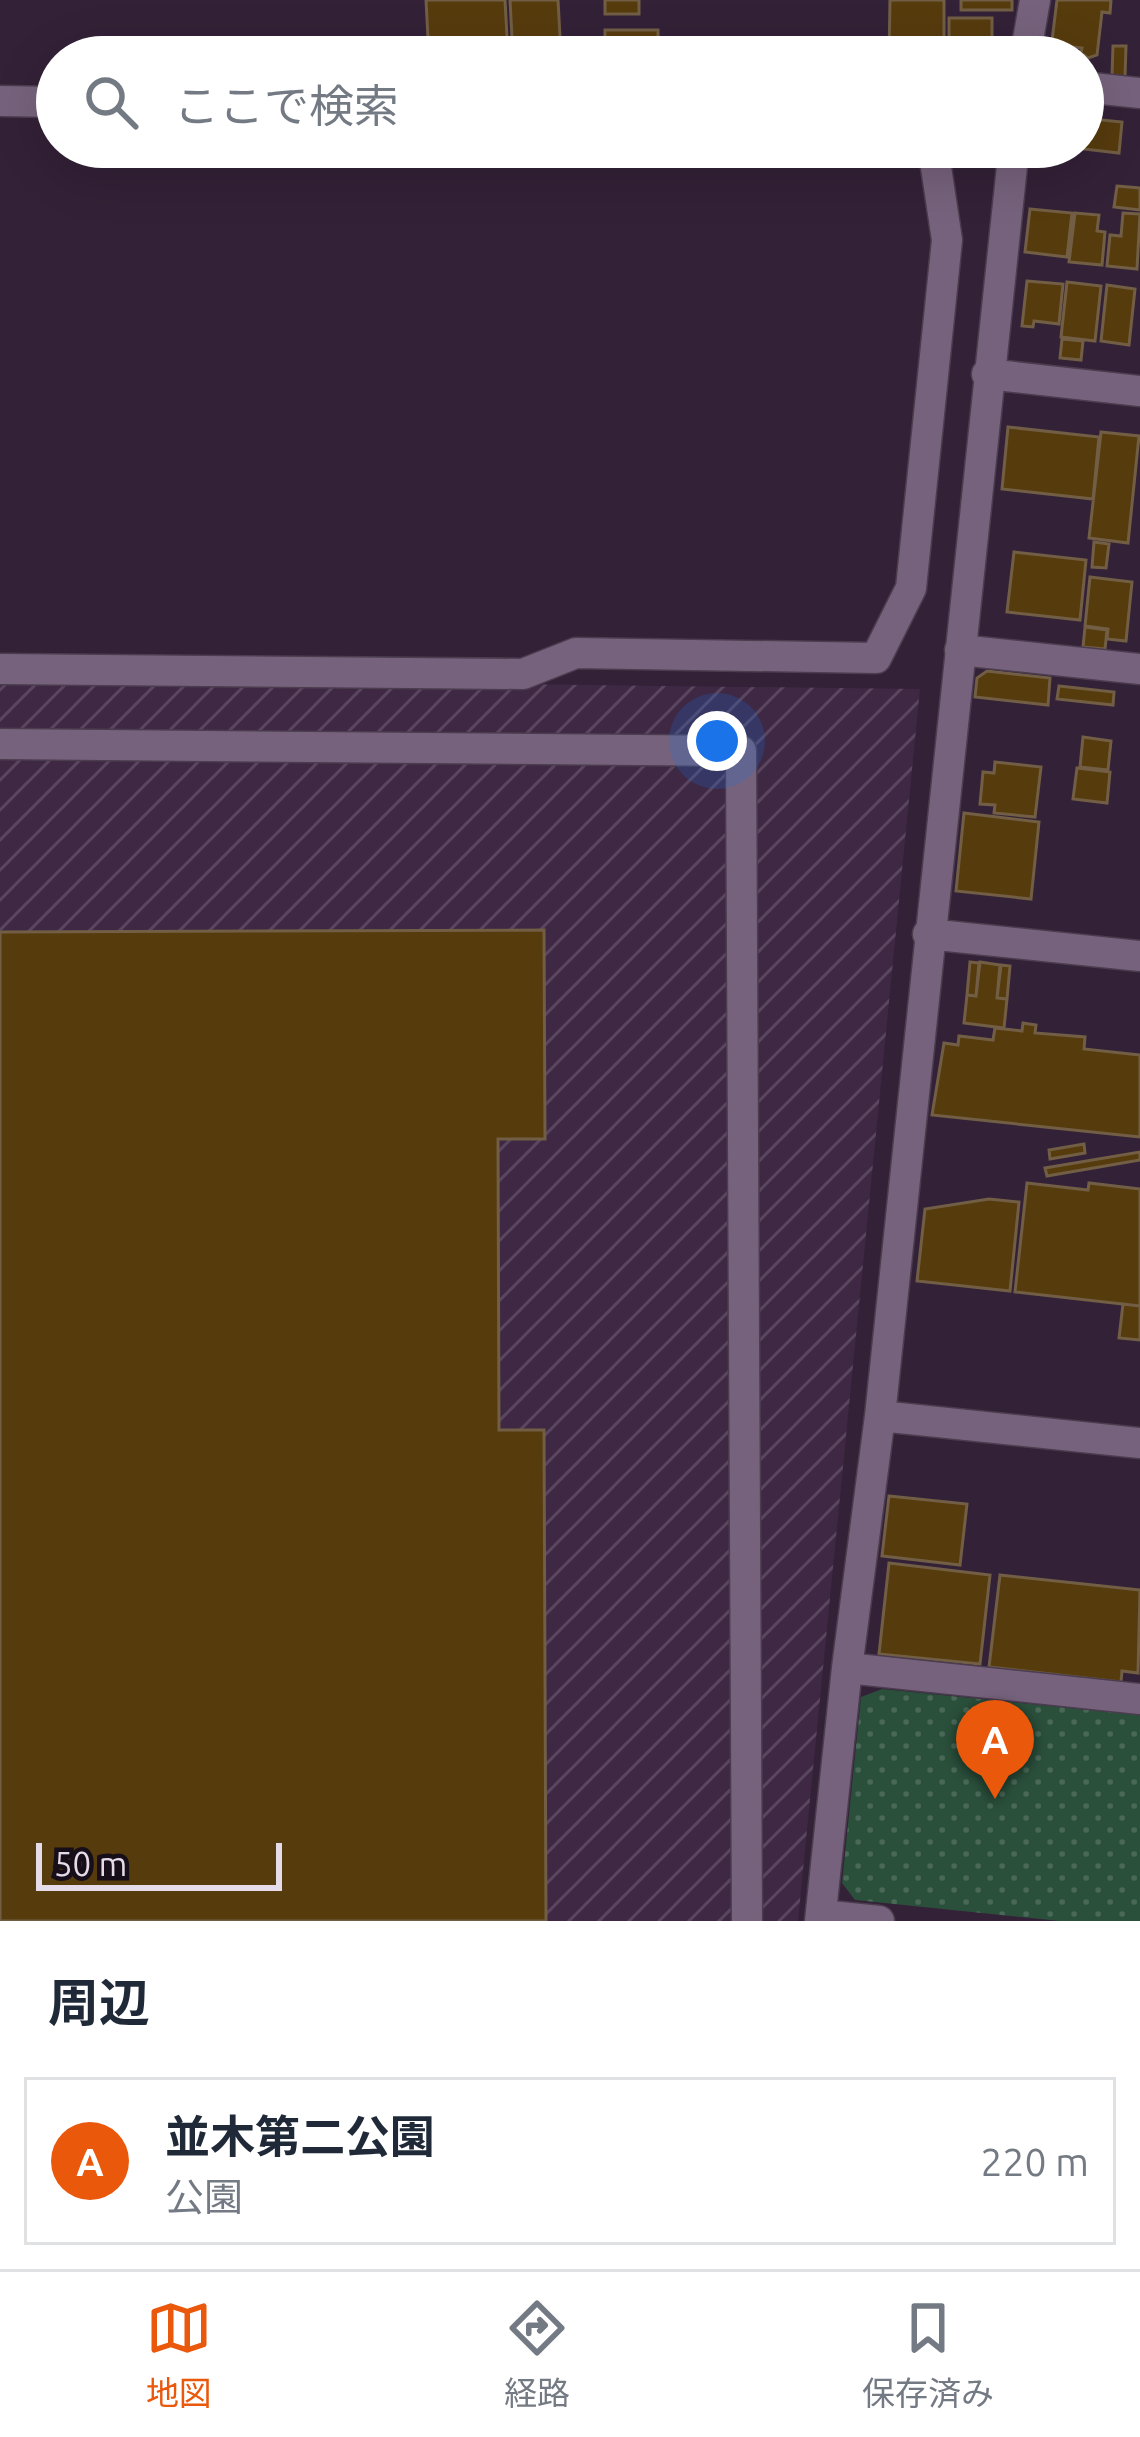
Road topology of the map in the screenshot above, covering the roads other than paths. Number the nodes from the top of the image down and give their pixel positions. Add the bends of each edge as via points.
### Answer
1 (1035, 0) edge
2 (1029, 36) edge
3 (1104, 89) edge
4 (1140, 93) edge
5 (0, 101) edge
6 (36, 101) edge
7 (936, 168) edge
8 (1012, 168) edge
9 (987, 374) junction
10 (1140, 392) edge
11 (959, 650) junction
12 (0, 669) edge
13 (1140, 669) edge
14 (0, 744) edge
15 (928, 934) junction
16 (1140, 956) edge
17 (880, 1416) junction
18 (1140, 1443) edge
19 (847, 1668) junction
20 (1140, 1700) edge
21 (821, 1918) edge
22 (747, 1921) edge
23 (879, 1921) edge

1 - 2 street
3 - 4 street
5 - 6 street
7 - 12 street via 947,240 911,588 876,658 576,652 523,674
8 - 9 street
9 - 10 street
9 - 11 street
11 - 13 street
11 - 15 street
14 - 22 street via 741,752
15 - 16 street
15 - 17 street
17 - 18 street
17 - 19 street
19 - 20 street
19 - 21 street
21 - 23 street

